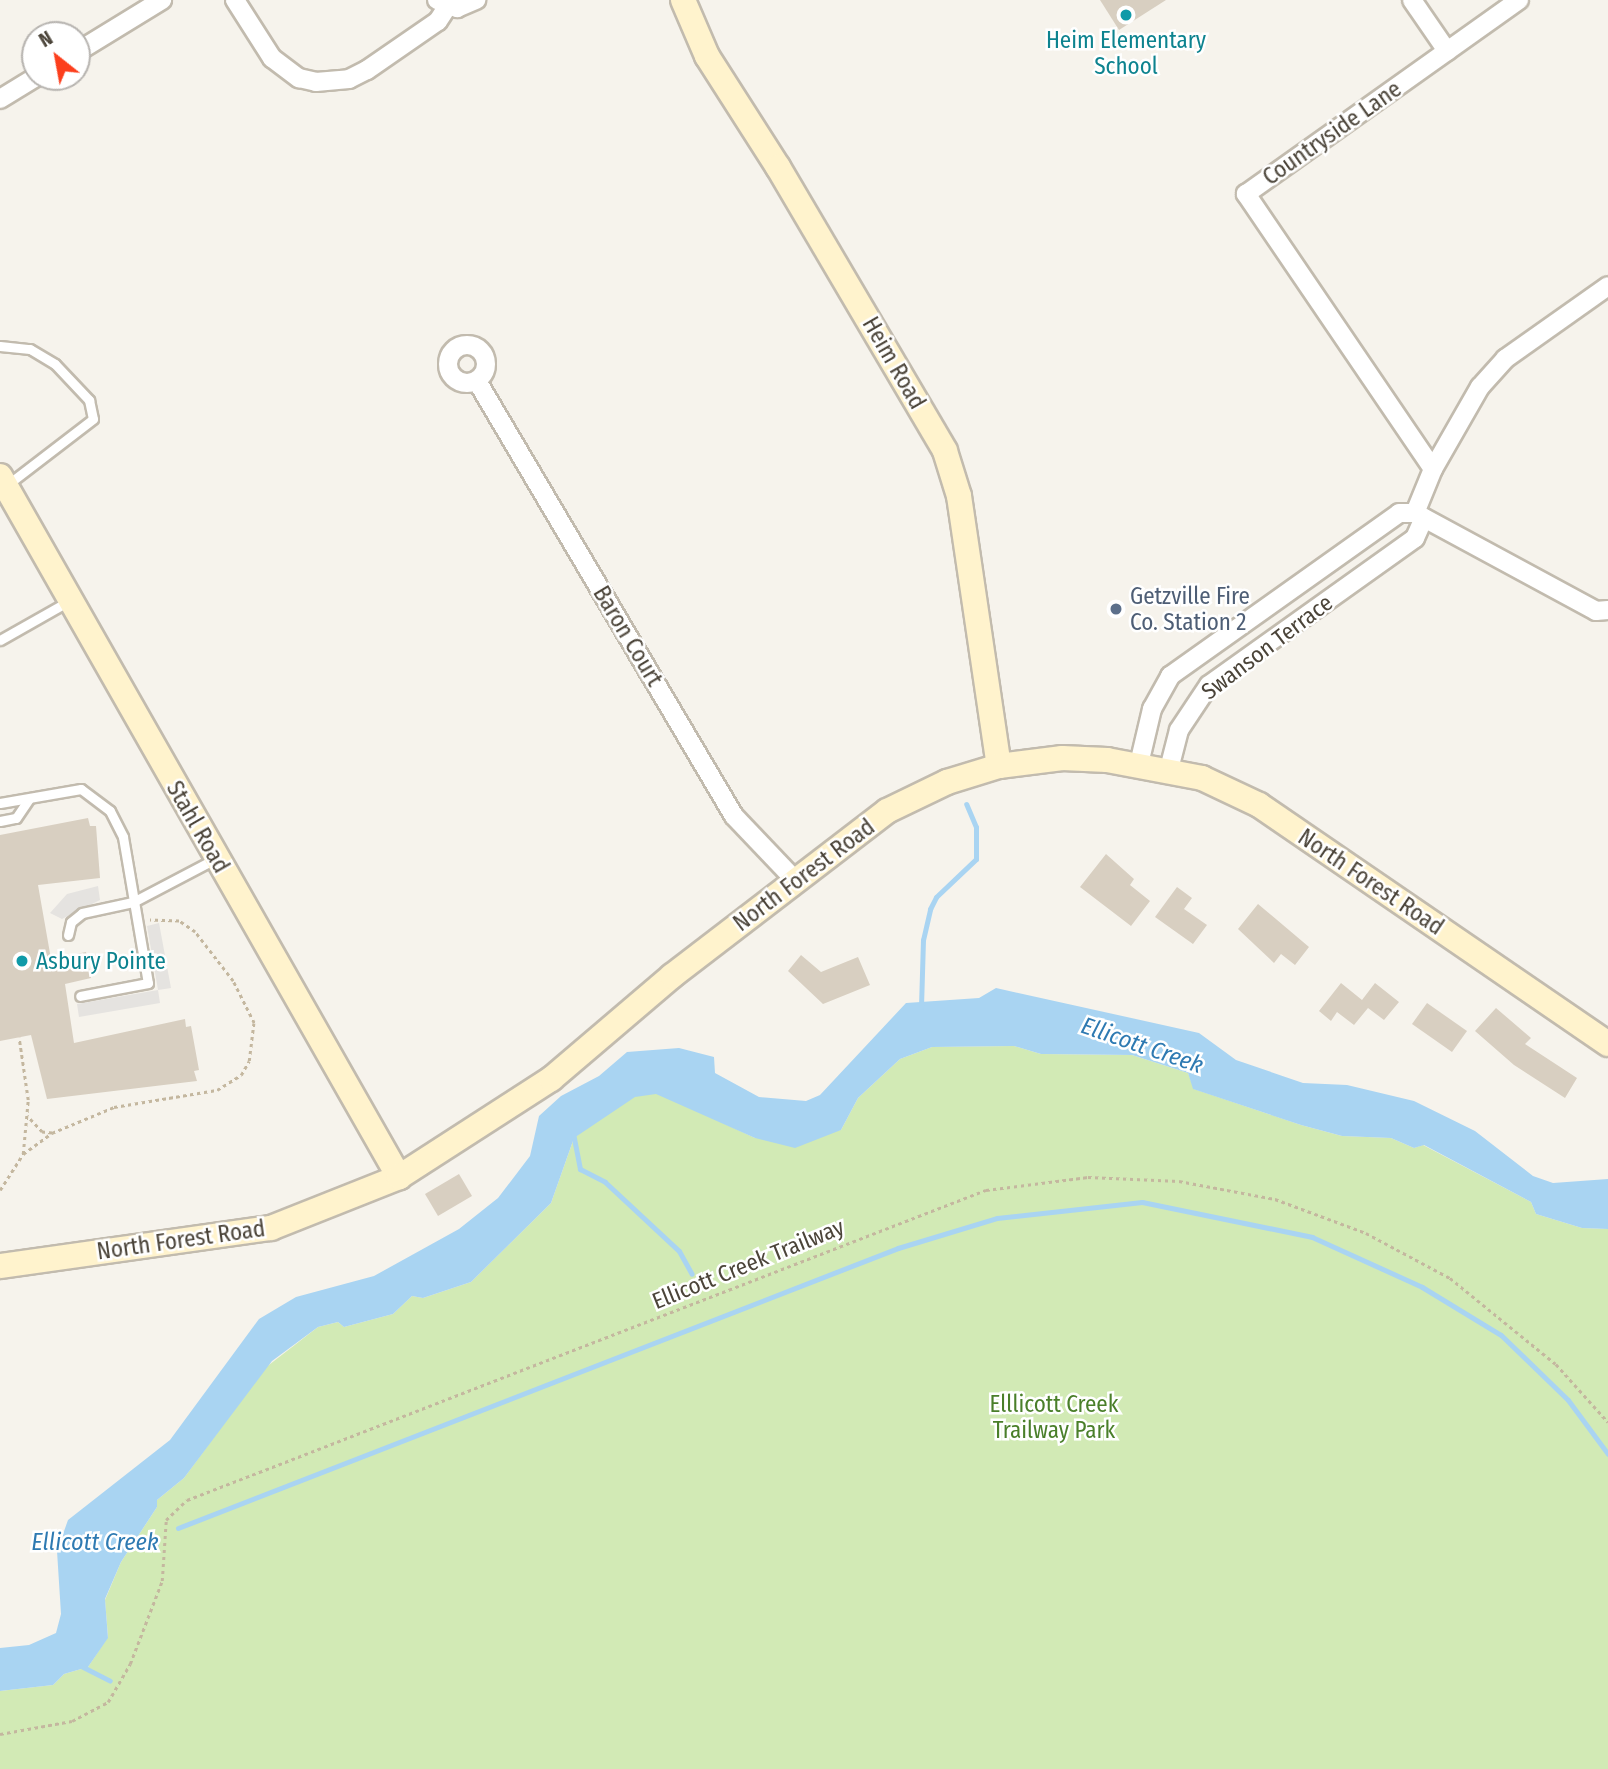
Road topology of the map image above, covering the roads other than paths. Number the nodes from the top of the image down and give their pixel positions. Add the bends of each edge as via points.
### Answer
1 (162, 0) edge
2 (235, 0) edge
3 (476, 0) edge
4 (683, 0) edge
5 (1412, 0) edge
6 (1519, 0) edge
7 (442, 3) edge
8 (91, 43) edge
9 (1447, 51) junction
10 (21, 86) edge
11 (0, 99) edge
12 (1608, 286) edge
13 (0, 346) edge
14 (477, 381) dead end
15 (1433, 469) junction
16 (2, 484) edge
17 (1420, 516) junction
18 (70, 601) junction
19 (1608, 610) edge
20 (1, 637) edge
21 (1139, 764) junction
22 (999, 766) junction
23 (1169, 769) junction
24 (29, 799) junction
25 (0, 803) edge
26 (0, 821) edge
27 (215, 859) junction
28 (795, 880) junction
29 (133, 902) junction
30 (68, 935) dead end
31 (80, 996) dead end
32 (1608, 1044) edge
33 (399, 1177) junction
34 (0, 1266) edge

1 - 8 street
2 - 7 street via 272,58 299,78 316,82 349,79 367,70 438,21
3 - 7 street via 467,6
4 - 22 street, Heim Road via 707,55 945,451 959,496
5 - 9 street
6 - 9 street, Countryside Lane
9 - 15 street, Countryside Lane via 1246,194
10 - 11 street
12 - 15 street, Swanson Terrace via 1505,359 1480,387
13 - 16 lane via 30,349 55,364 89,400 93,419
14 - 28 street, Baron Court via 734,816
15 - 17 street, Swanson Terrace
16 - 18 street, Stahl Road
17 - 19 street via 1596,611
17 - 21 street, Swanson Terrace via 1399,513 1170,676 1152,709
17 - 23 street, Swanson Terrace via 1415,538 1209,685 1179,730
18 - 20 lane
18 - 27 street, Stahl Road
21 - 22 street, North Forest Road via 1062,758
21 - 23 street, North Forest Road
22 - 28 street, North Forest Road via 947,782 887,811
23 - 32 street, North Forest Road via 1202,778 1259,805
24 - 25 lane
24 - 26 lane via 16,818
24 - 29 lane via 81,789 110,811 123,837
27 - 29 lane
27 - 33 street, Stahl Road
28 - 33 street, North Forest Road via 551,1079
29 - 30 lane via 82,913 71,922
29 - 31 lane via 148,983
33 - 34 street, North Forest Road via 271,1228

